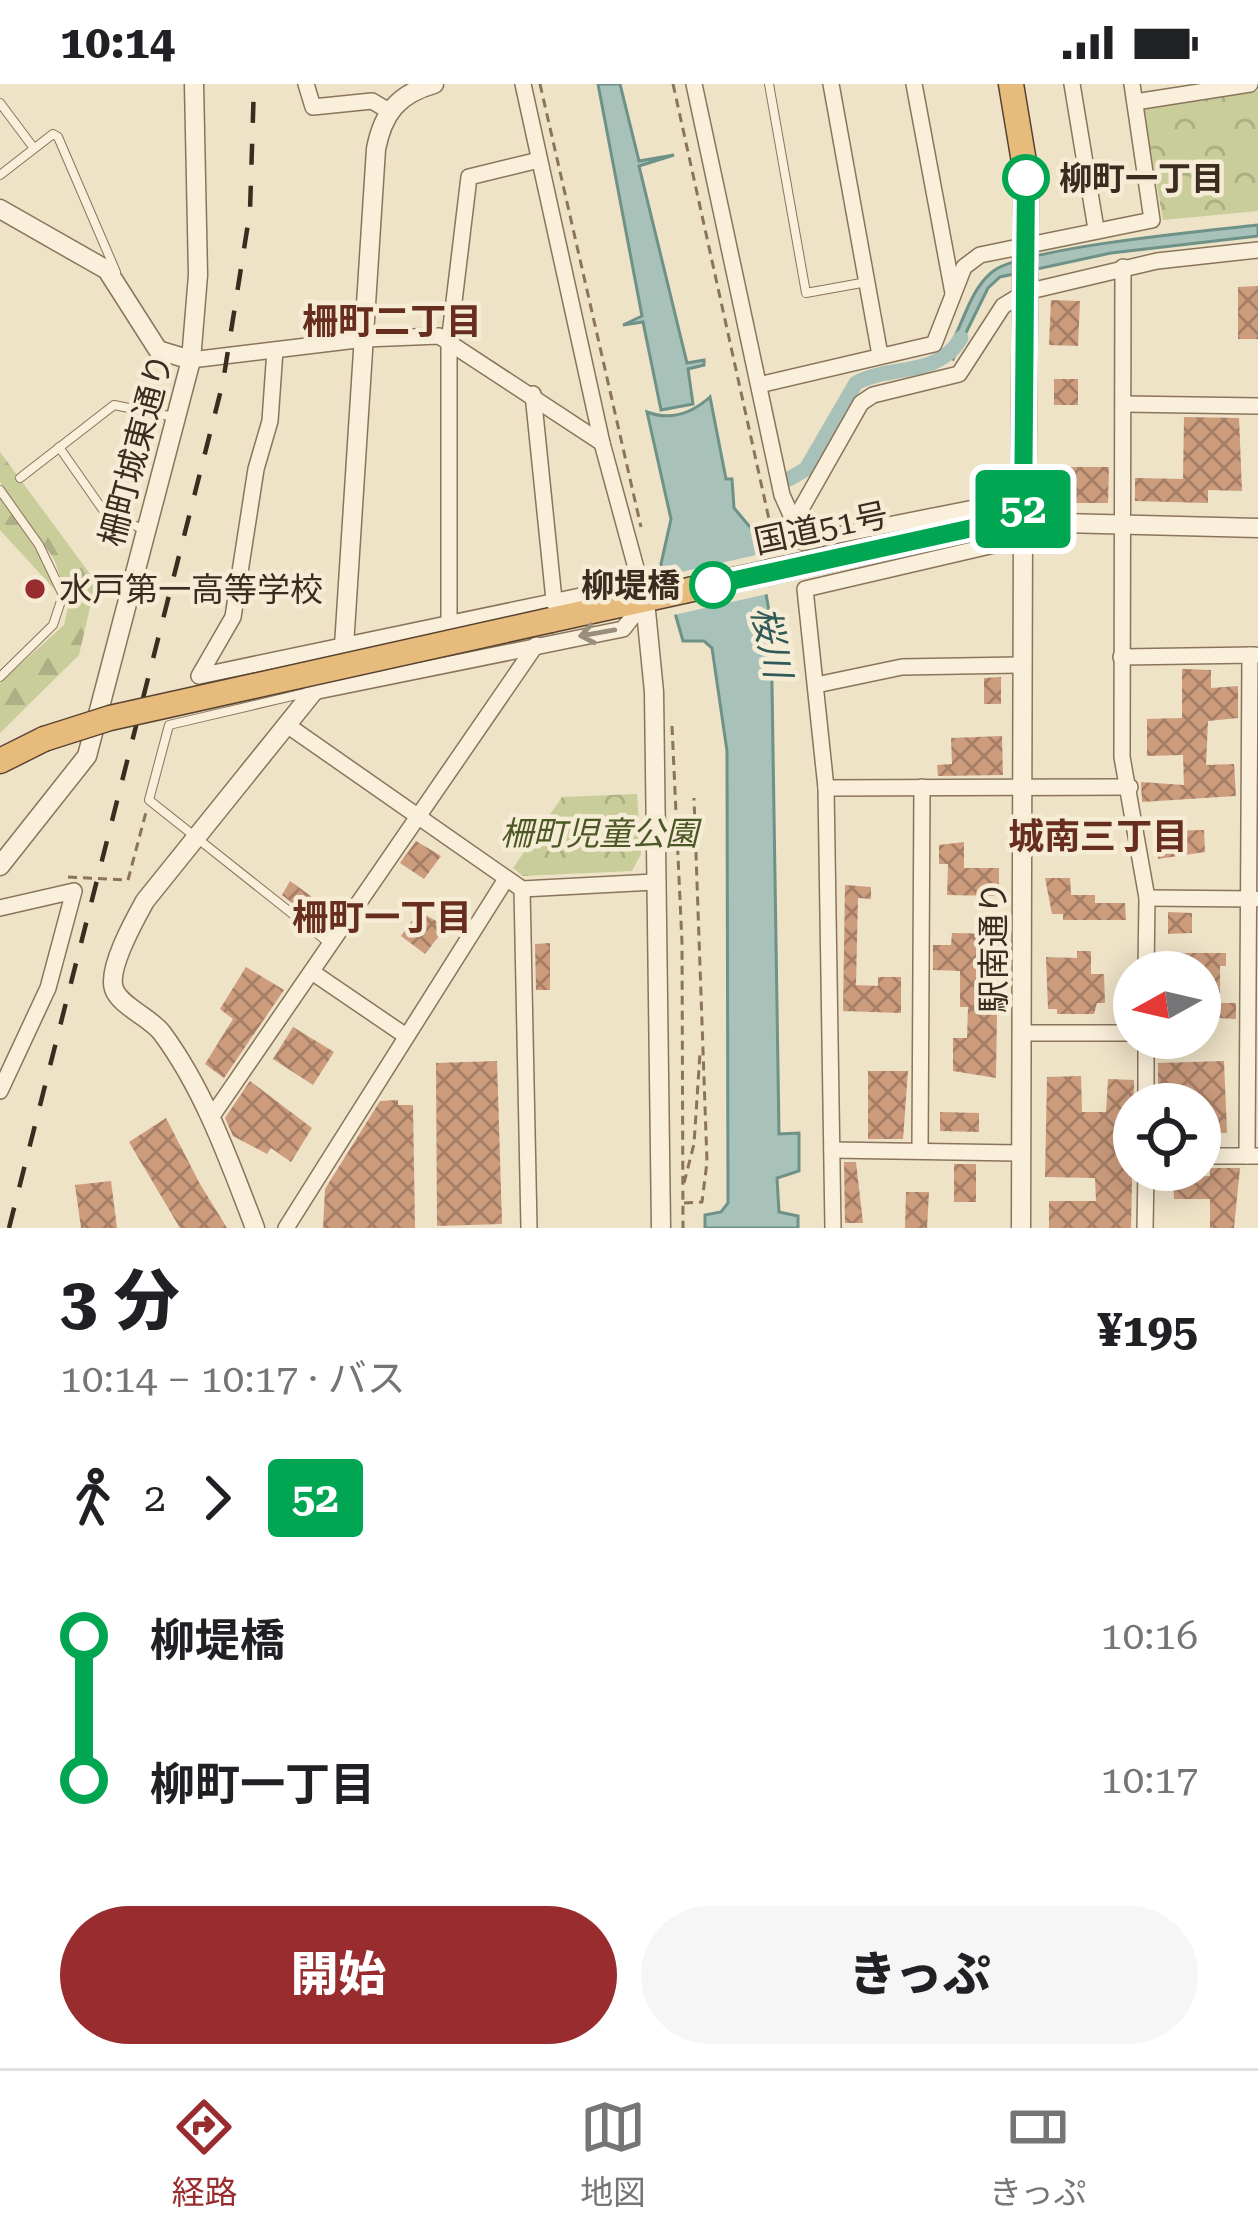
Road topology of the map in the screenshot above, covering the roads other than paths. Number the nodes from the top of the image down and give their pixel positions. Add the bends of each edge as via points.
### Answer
1 (194, 84) edge
2 (306, 84) edge
3 (434, 84) edge
4 (523, 84) edge
5 (694, 84) edge
6 (769, 84) edge
7 (831, 84) edge
8 (914, 84) edge
9 (1010, 84) edge
10 (1072, 84) edge
11 (1132, 84) edge
12 (1250, 84) edge
13 (403, 90) edge
14 (0, 103) edge
15 (1135, 103) junction
16 (389, 111) junction
17 (33, 147) junction
18 (539, 160) junction
19 (0, 175) edge
20 (0, 209) edge
21 (1096, 229) junction
22 (1025, 246) junction
23 (1258, 250) edge
24 (1123, 267) junction
25 (117, 279) junction
26 (867, 282) junction
27 (1026, 285) junction
28 (953, 294) junction
29 (365, 339) junction
30 (448, 343) junction
31 (275, 350) junction
32 (880, 355) junction
33 (191, 360) junction
34 (759, 386) junction
35 (533, 394) junction
36 (1124, 404) junction
37 (1258, 406) edge
38 (176, 417) junction
39 (602, 442) junction
40 (59, 447) junction
41 (20, 478) dead end
42 (0, 490) edge
43 (1023, 522) junction
44 (793, 524) junction
45 (1123, 527) junction
46 (1258, 528) edge
47 (146, 531) junction
48 (654, 598) junction
49 (553, 610) junction
50 (449, 624) junction
51 (536, 645) junction
52 (344, 646) junction
53 (1254, 655) edge
54 (1121, 657) junction
55 (1023, 665) junction
56 (0, 677) edge
57 (816, 685) junction
58 (313, 692) junction
59 (287, 725) junction
60 (0, 761) edge
61 (922, 787) junction
62 (1130, 787) junction
63 (826, 788) junction
64 (1023, 788) junction
65 (419, 817) junction
66 (196, 839) junction
67 (0, 866) edge
68 (506, 879) junction
69 (654, 882) junction
70 (522, 889) junction
71 (1147, 898) junction
72 (1253, 898) edge
73 (0, 908) edge
74 (331, 944) junction
75 (1146, 951) edge
76 (312, 972) junction
77 (1022, 1033) junction
78 (1113, 1034) edge
79 (406, 1036) junction
80 (0, 1091) edge
81 (210, 1119) junction
82 (832, 1150) junction
83 (920, 1151) junction
84 (1022, 1153) junction
85 (1221, 1156) edge
86 (1252, 1156) edge
87 (1146, 1191) edge
88 (255, 1228) edge
89 (286, 1228) edge
90 (529, 1228) edge
91 (662, 1228) edge
92 (833, 1228) edge
93 (1021, 1228) edge
94 (1145, 1228) edge

1 - 33 street, 柵町城東通り
2 - 16 street via 313,107 372,100
3 - 13 street
4 - 18 street
5 - 34 street
6 - 26 lane via 806,293
7 - 26 street
8 - 28 street
9 - 22 highway via 1024,162
10 - 21 street
11 - 15 street
12 - 15 street
13 - 16 street
14 - 17 lane
15 - 21 street via 1153,220
16 - 29 street via 376,149
17 - 19 lane
17 - 25 lane via 58,137
18 - 30 street via 469,177
18 - 39 street
20 - 25 street
21 - 22 street
22 - 27 highway
22 - 28 street via 980,255 964,267
23 - 24 street
24 - 27 street
24 - 36 street
25 - 33 street via 158,350
26 - 32 street
27 - 43 highway
27 - 44 street via 959,374 866,398
28 - 32 street via 934,344
29 - 30 street via 440,336
29 - 31 street
29 - 52 street
30 - 35 street
30 - 50 street
31 - 33 street
31 - 52 street via 270,422 232,617 199,676
32 - 34 street
33 - 38 street, 柵町城東通り
34 - 44 street
35 - 39 street
35 - 49 street
36 - 37 street
36 - 45 street
38 - 40 lane via 114,405
38 - 47 street, 柵町城東通り
39 - 48 street
40 - 41 lane
40 - 47 lane via 103,510
42 - 56 lane via 63,595 53,625
43 - 44 street via 1008,504 803,542
43 - 45 street
43 - 48 highway, 国道51号
43 - 55 street, 駅南通り
43 - 57 street via 1007,542 805,589
45 - 46 street
45 - 54 street
47 - 67 street, 柵町城東通り via 87,756
48 - 49 highway, 国道51号
48 -> 51 street via 622,629
48 - 69 street
49 - 50 street
49 - 60 highway, 国道51号, bridge via 110,718
50 - 52 street
51 - 58 street
51 - 65 street
52 - 58 street
53 - 54 street
53 - 72 street
54 - 62 street
55 - 57 street via 902,667
55 - 64 street, 駅南通り
57 - 63 street
58 - 59 street
58 - 66 lane via 170,725 149,800
59 - 65 street
59 - 66 street
61 - 63 street
61 - 64 street
61 - 83 street
62 - 64 street
62 - 71 street
63 - 82 street
64 - 77 street, 駅南通り
65 - 68 street
65 - 74 street
66 - 74 lane
66 - 81 street via 145,901 113,980 120,997 162,1033
68 - 70 street
68 - 79 street
69 - 70 street
69 - 91 street
70 - 90 street
71 - 72 street
71 - 75 street
72 - 86 street
73 - 80 street via 74,890 48,988
74 - 76 street
76 - 79 street
76 - 81 street
77 - 78 street
77 - 84 street, 駅南通り
79 - 89 street
81 - 88 street
82 - 83 street
82 - 92 street
83 - 84 street
84 - 93 street, 駅南通り
85 - 86 street
87 - 94 street

